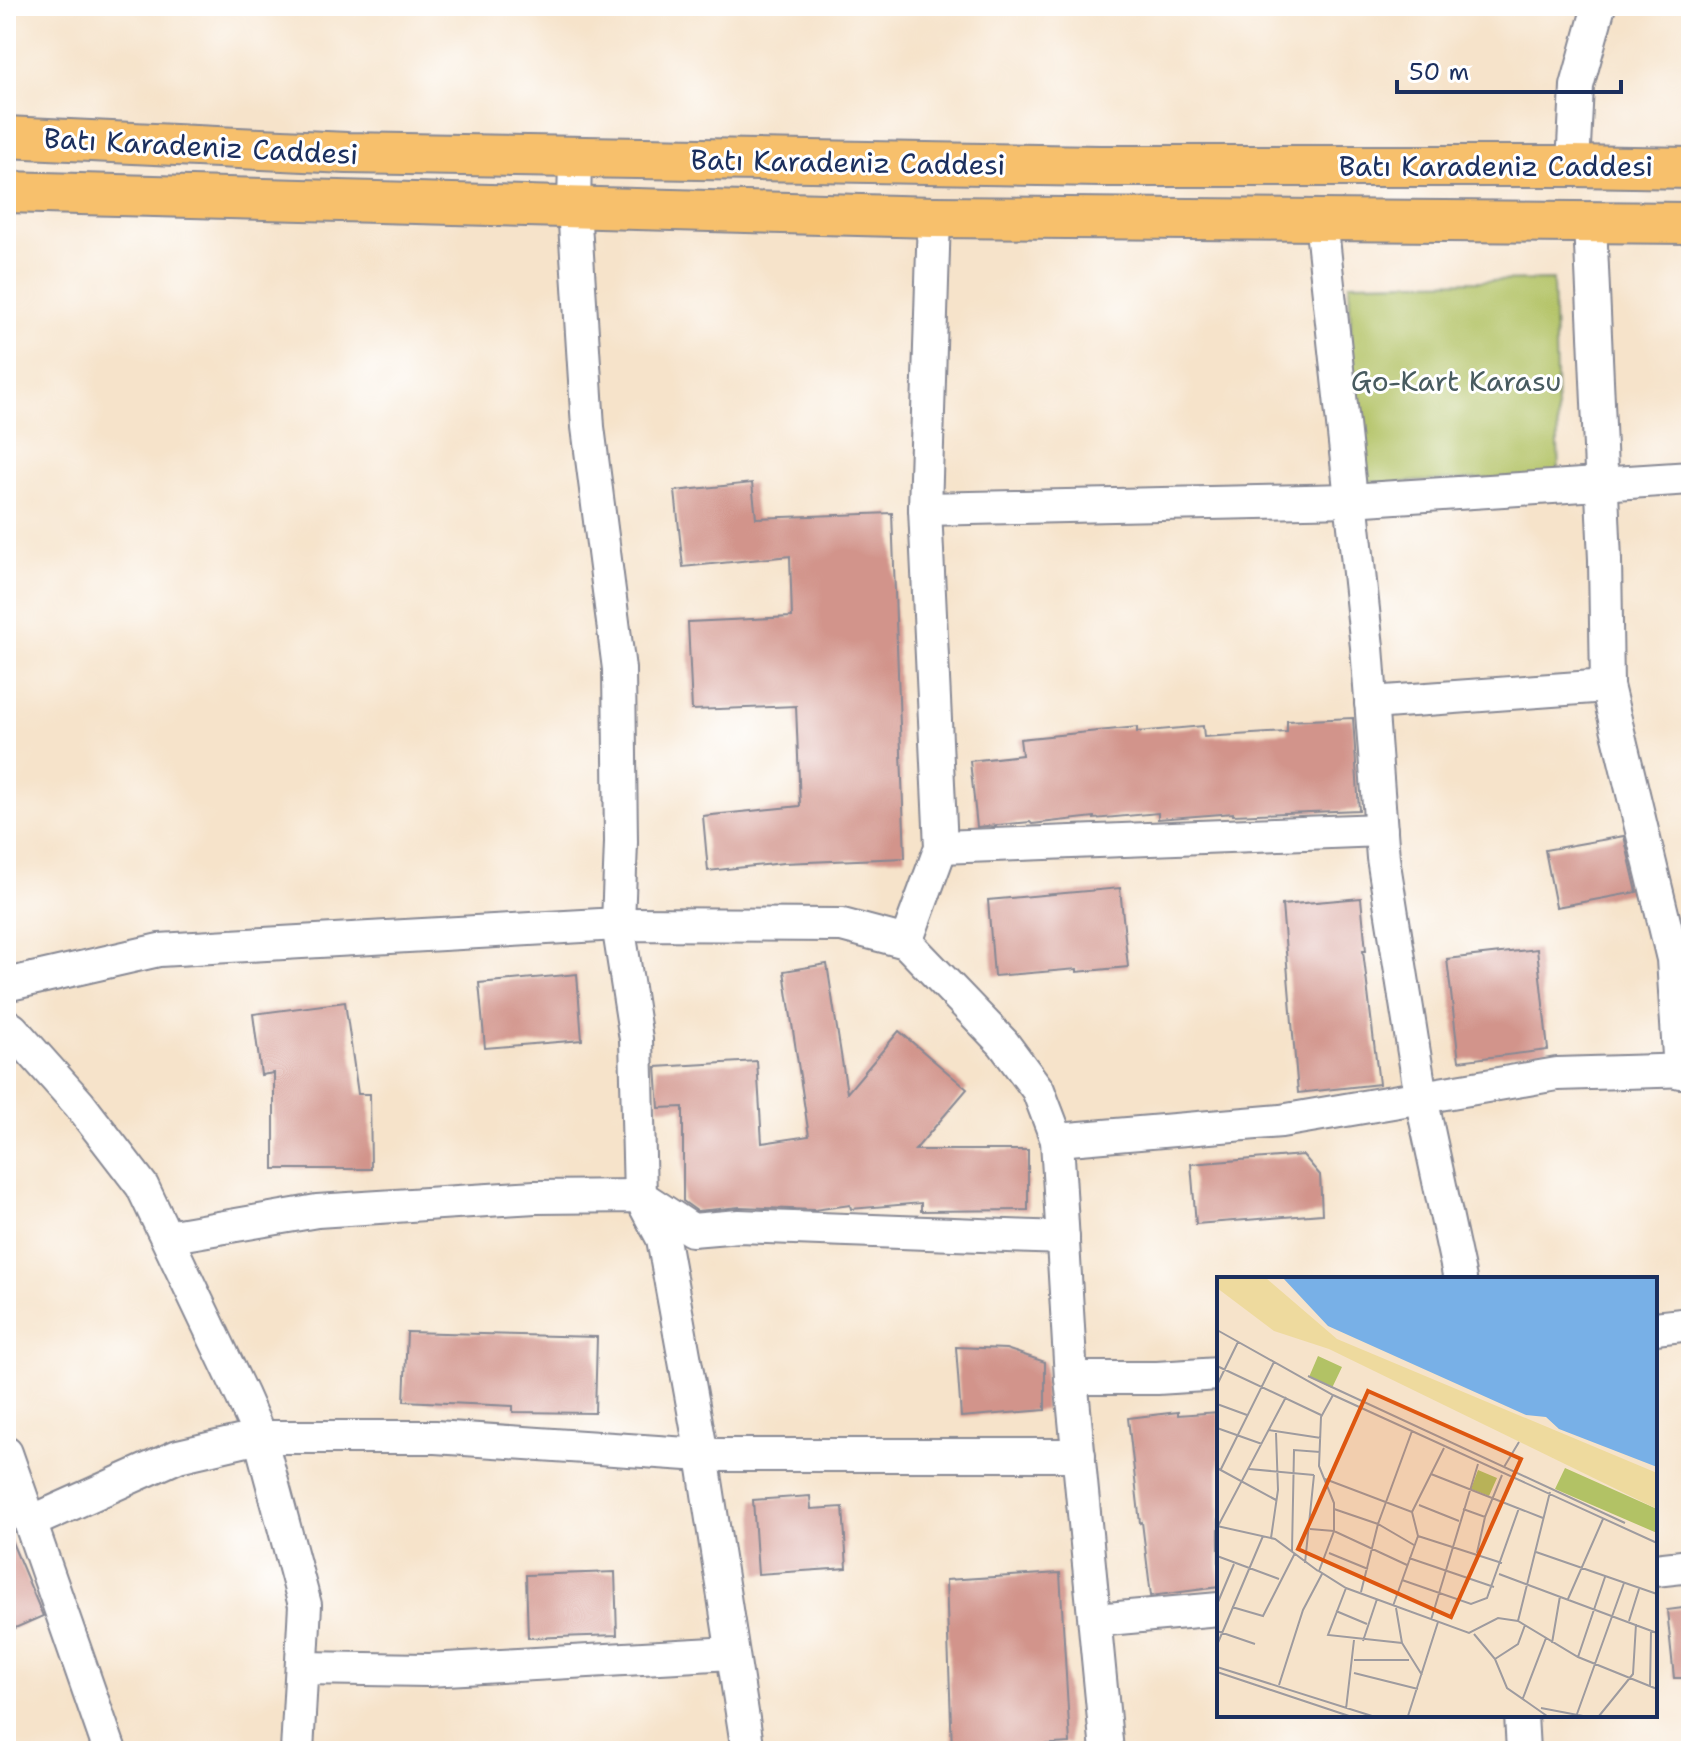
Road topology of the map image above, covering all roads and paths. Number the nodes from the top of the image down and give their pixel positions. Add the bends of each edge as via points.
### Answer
1 (1599, 6) edge
2 (6, 137) edge
3 (575, 157) junction
4 (1573, 166) junction
5 (1691, 168) edge
6 (6, 192) edge
7 (574, 208) junction
8 (934, 217) junction
9 (1321, 220) junction
10 (1590, 223) junction
11 (1691, 223) edge
12 (1691, 478) edge
13 (1602, 484) junction
14 (1350, 500) junction
15 (925, 509) junction
16 (1607, 686) junction
17 (1371, 703) junction
18 (1381, 830) junction
19 (941, 847) junction
20 (618, 924) junction
21 (906, 942) junction
22 (6, 985) edge
23 (6, 1025) edge
24 (1686, 1071) edge
25 (1421, 1097) junction
26 (1057, 1140) junction
27 (640, 1196) junction
28 (167, 1237) junction
29 (1063, 1238) junction
30 (1460, 1277) edge
31 (1691, 1324) edge
32 (1657, 1328) edge
33 (1217, 1374) edge
34 (1071, 1378) junction
35 (260, 1437) junction
36 (6, 1453) edge
37 (702, 1455) junction
38 (1079, 1455) junction
39 (31, 1522) junction
40 (1691, 1566) edge
41 (1657, 1570) edge
42 (1217, 1609) edge
43 (1096, 1620) junction
44 (732, 1653) junction
45 (302, 1668) junction
46 (1521, 1717) edge
47 (110, 1751) edge
48 (297, 1751) edge
49 (748, 1751) edge
50 (1107, 1751) edge
51 (1523, 1751) edge

1 - 4 street via 1577,86
2 - 3 main road, Batı Karadeniz Caddesi via 347,153
3 - 4 main road, Batı Karadeniz Caddesi via 1100,166
3 - 7 street
4 - 5 main road, Batı Karadeniz Caddesi
6 - 7 main road, Batı Karadeniz Caddesi
7 - 8 main road, Batı Karadeniz Caddesi
7 - 20 street via 588,427 619,669
8 - 9 main road, Batı Karadeniz Caddesi
8 - 15 street
9 - 10 main road, Batı Karadeniz Caddesi
9 - 14 street
10 - 11 main road, Batı Karadeniz Caddesi
10 - 13 street
12 - 13 street
13 - 14 street
13 - 16 street
14 - 15 street
14 - 17 street
15 - 19 street
16 - 17 street
16 - 24 street via 1673,959
17 - 18 street
18 - 19 street
18 - 25 street
19 - 21 street
20 - 21 street via 842,925
20 - 22 street via 159,950
20 - 27 street via 636,1039
21 - 26 street via 1003,1043 1038,1090
23 - 28 street via 79,1104 142,1186
24 - 25 street via 1557,1074
25 - 26 street via 1281,1121
25 - 30 street
26 - 29 street
27 - 28 street via 317,1211
27 - 29 street via 692,1230 739,1226
27 - 37 street via 663,1239
28 - 35 street
29 - 34 street
31 - 32 street
33 - 34 street
34 - 38 street
35 - 37 street via 435,1437
35 - 39 street via 178,1456
35 - 45 street via 305,1605
36 - 39 street
37 - 38 street
37 - 44 street
38 - 43 street
39 - 47 street
40 - 41 street
42 - 43 street
43 - 50 street
44 - 45 street via 428,1670
44 - 49 street
45 - 48 street
46 - 51 street

